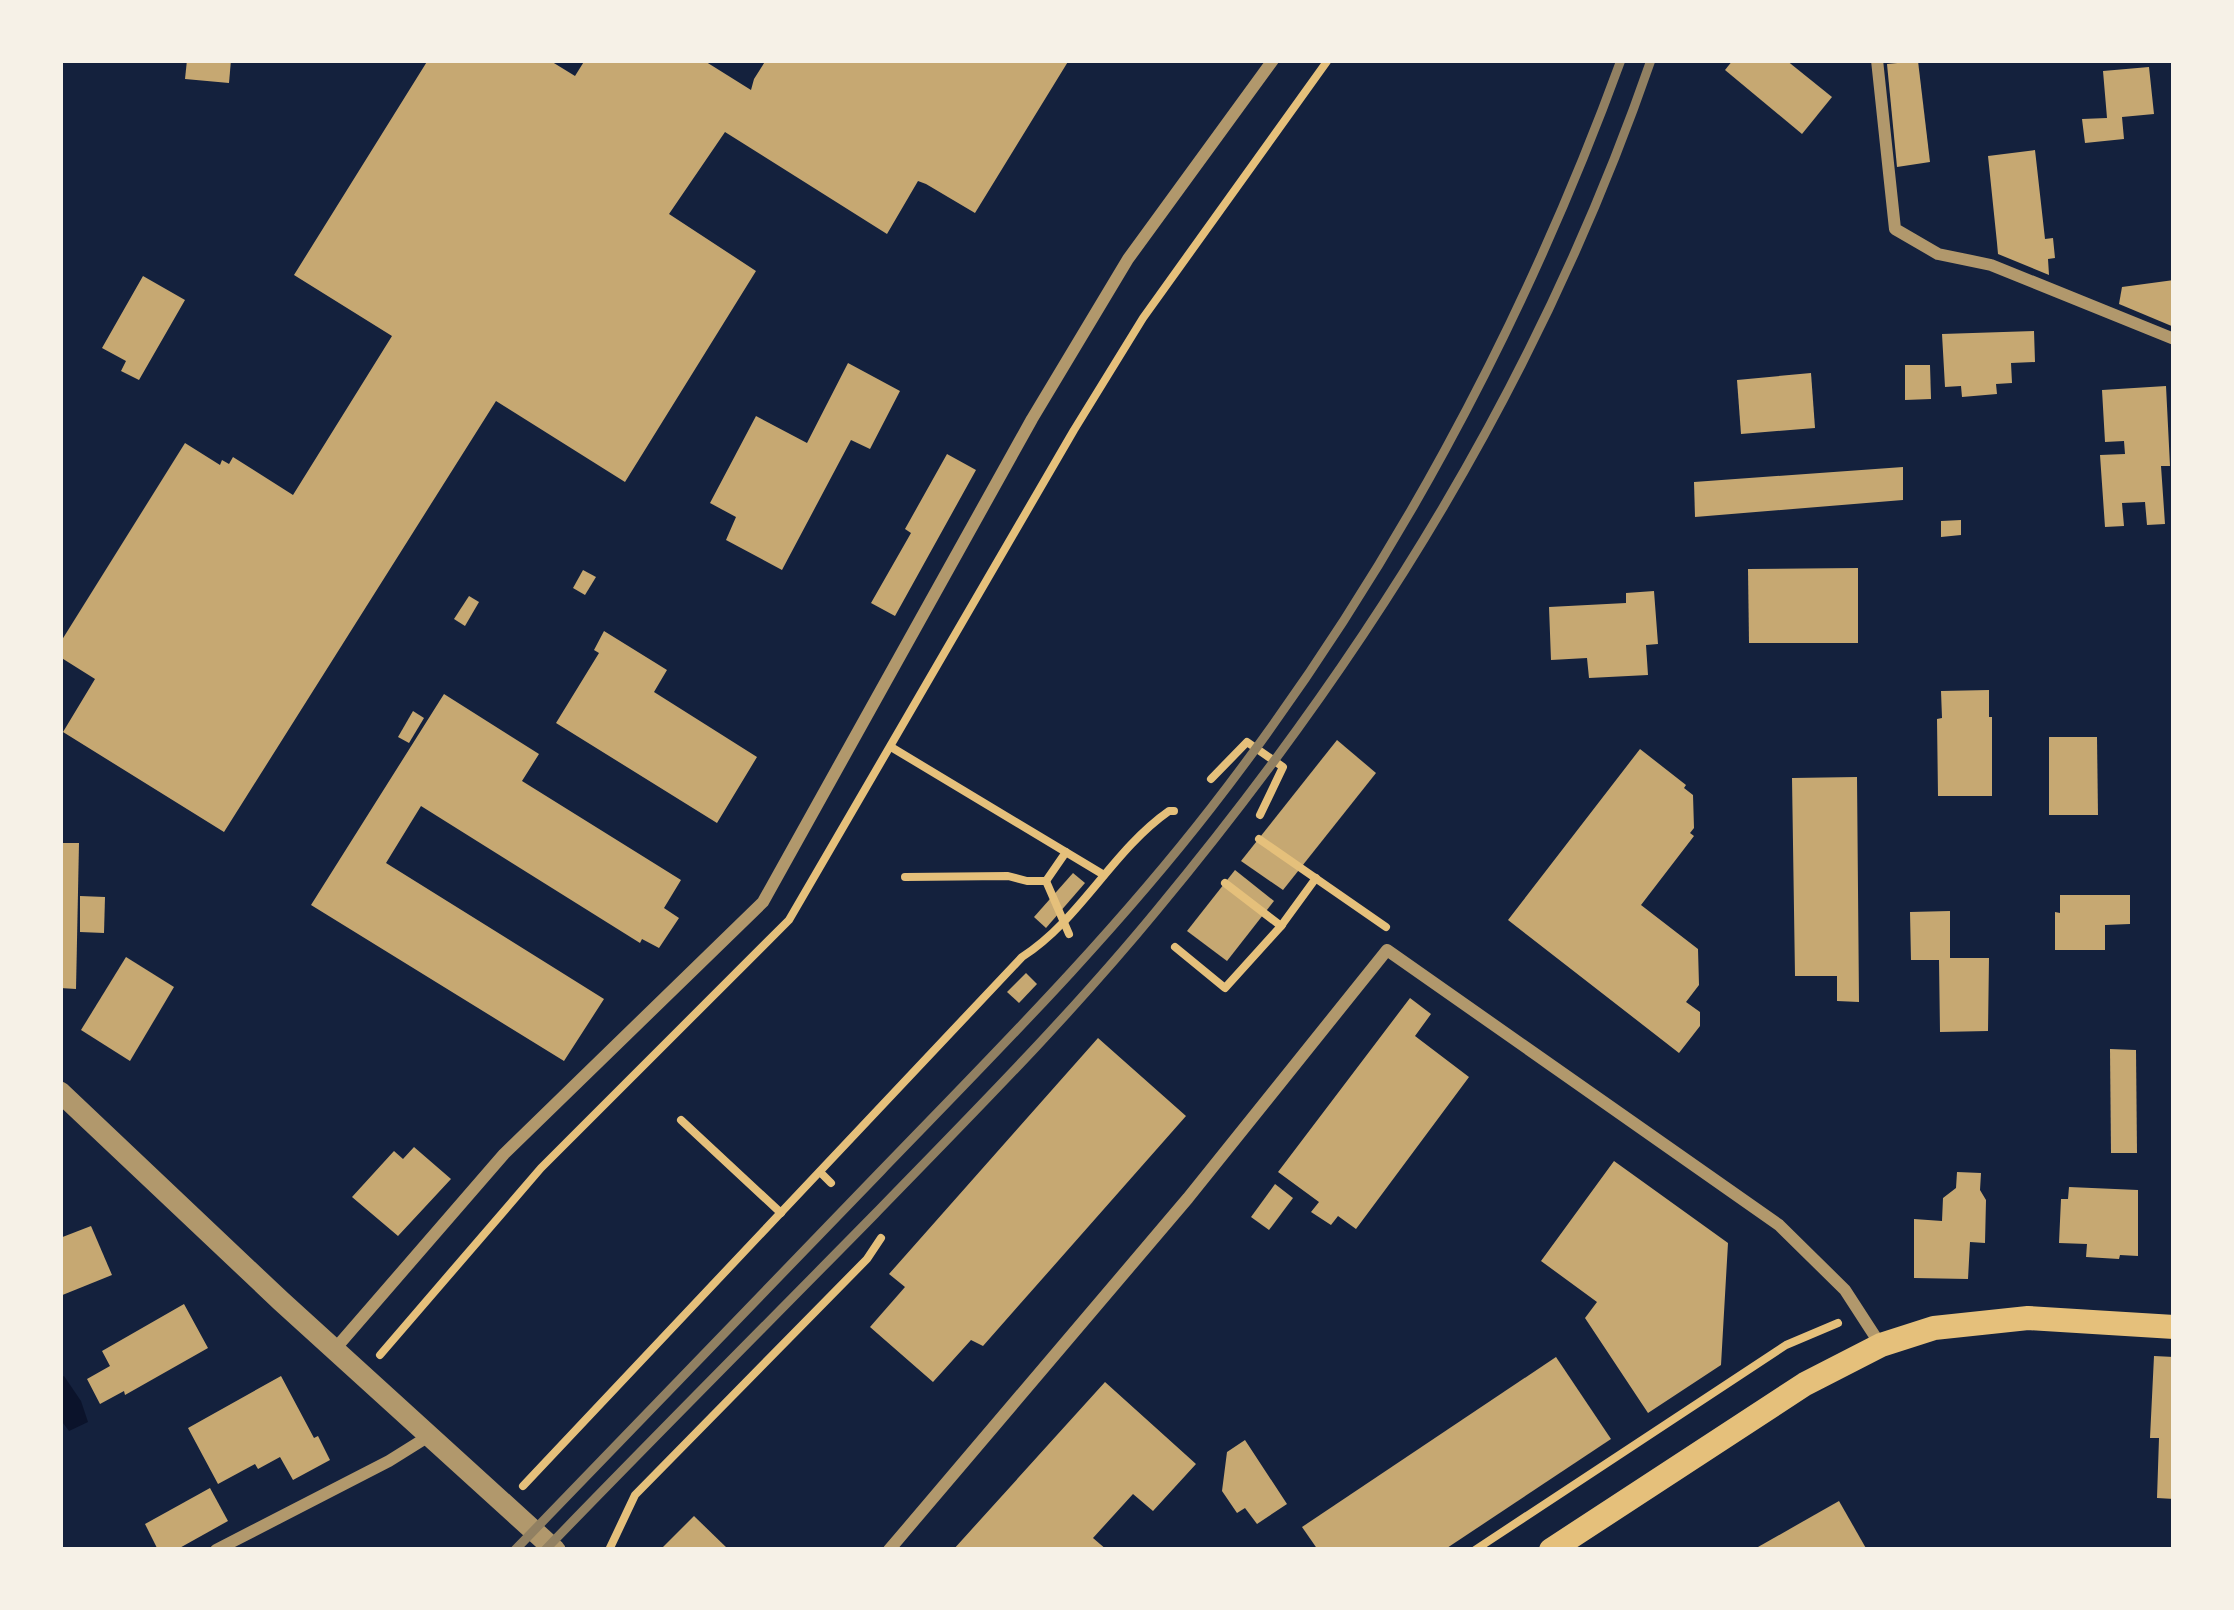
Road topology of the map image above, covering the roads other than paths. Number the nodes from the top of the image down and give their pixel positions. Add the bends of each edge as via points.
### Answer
1 (1273, 60) edge
2 (1877, 60) edge
3 (2174, 339) edge
4 (60, 1092) edge
5 (2174, 1327) edge
6 (1881, 1345) junction
7 (335, 1349) junction
8 (430, 1435) junction
9 (216, 1550) edge
10 (556, 1550) edge
11 (889, 1550) edge
12 (1551, 1550) edge

1 - 7 street via 1128,259 763,902 504,1154
2 - 3 street via 1895,229 1938,254 1991,265
4 - 7 street
5 - 6 main road via 2028,1318 1934,1328
6 - 11 street via 1845,1290 1779,1225 1387,950
6 - 12 main road via 1805,1384
7 - 8 street
8 - 9 street
8 - 10 street

